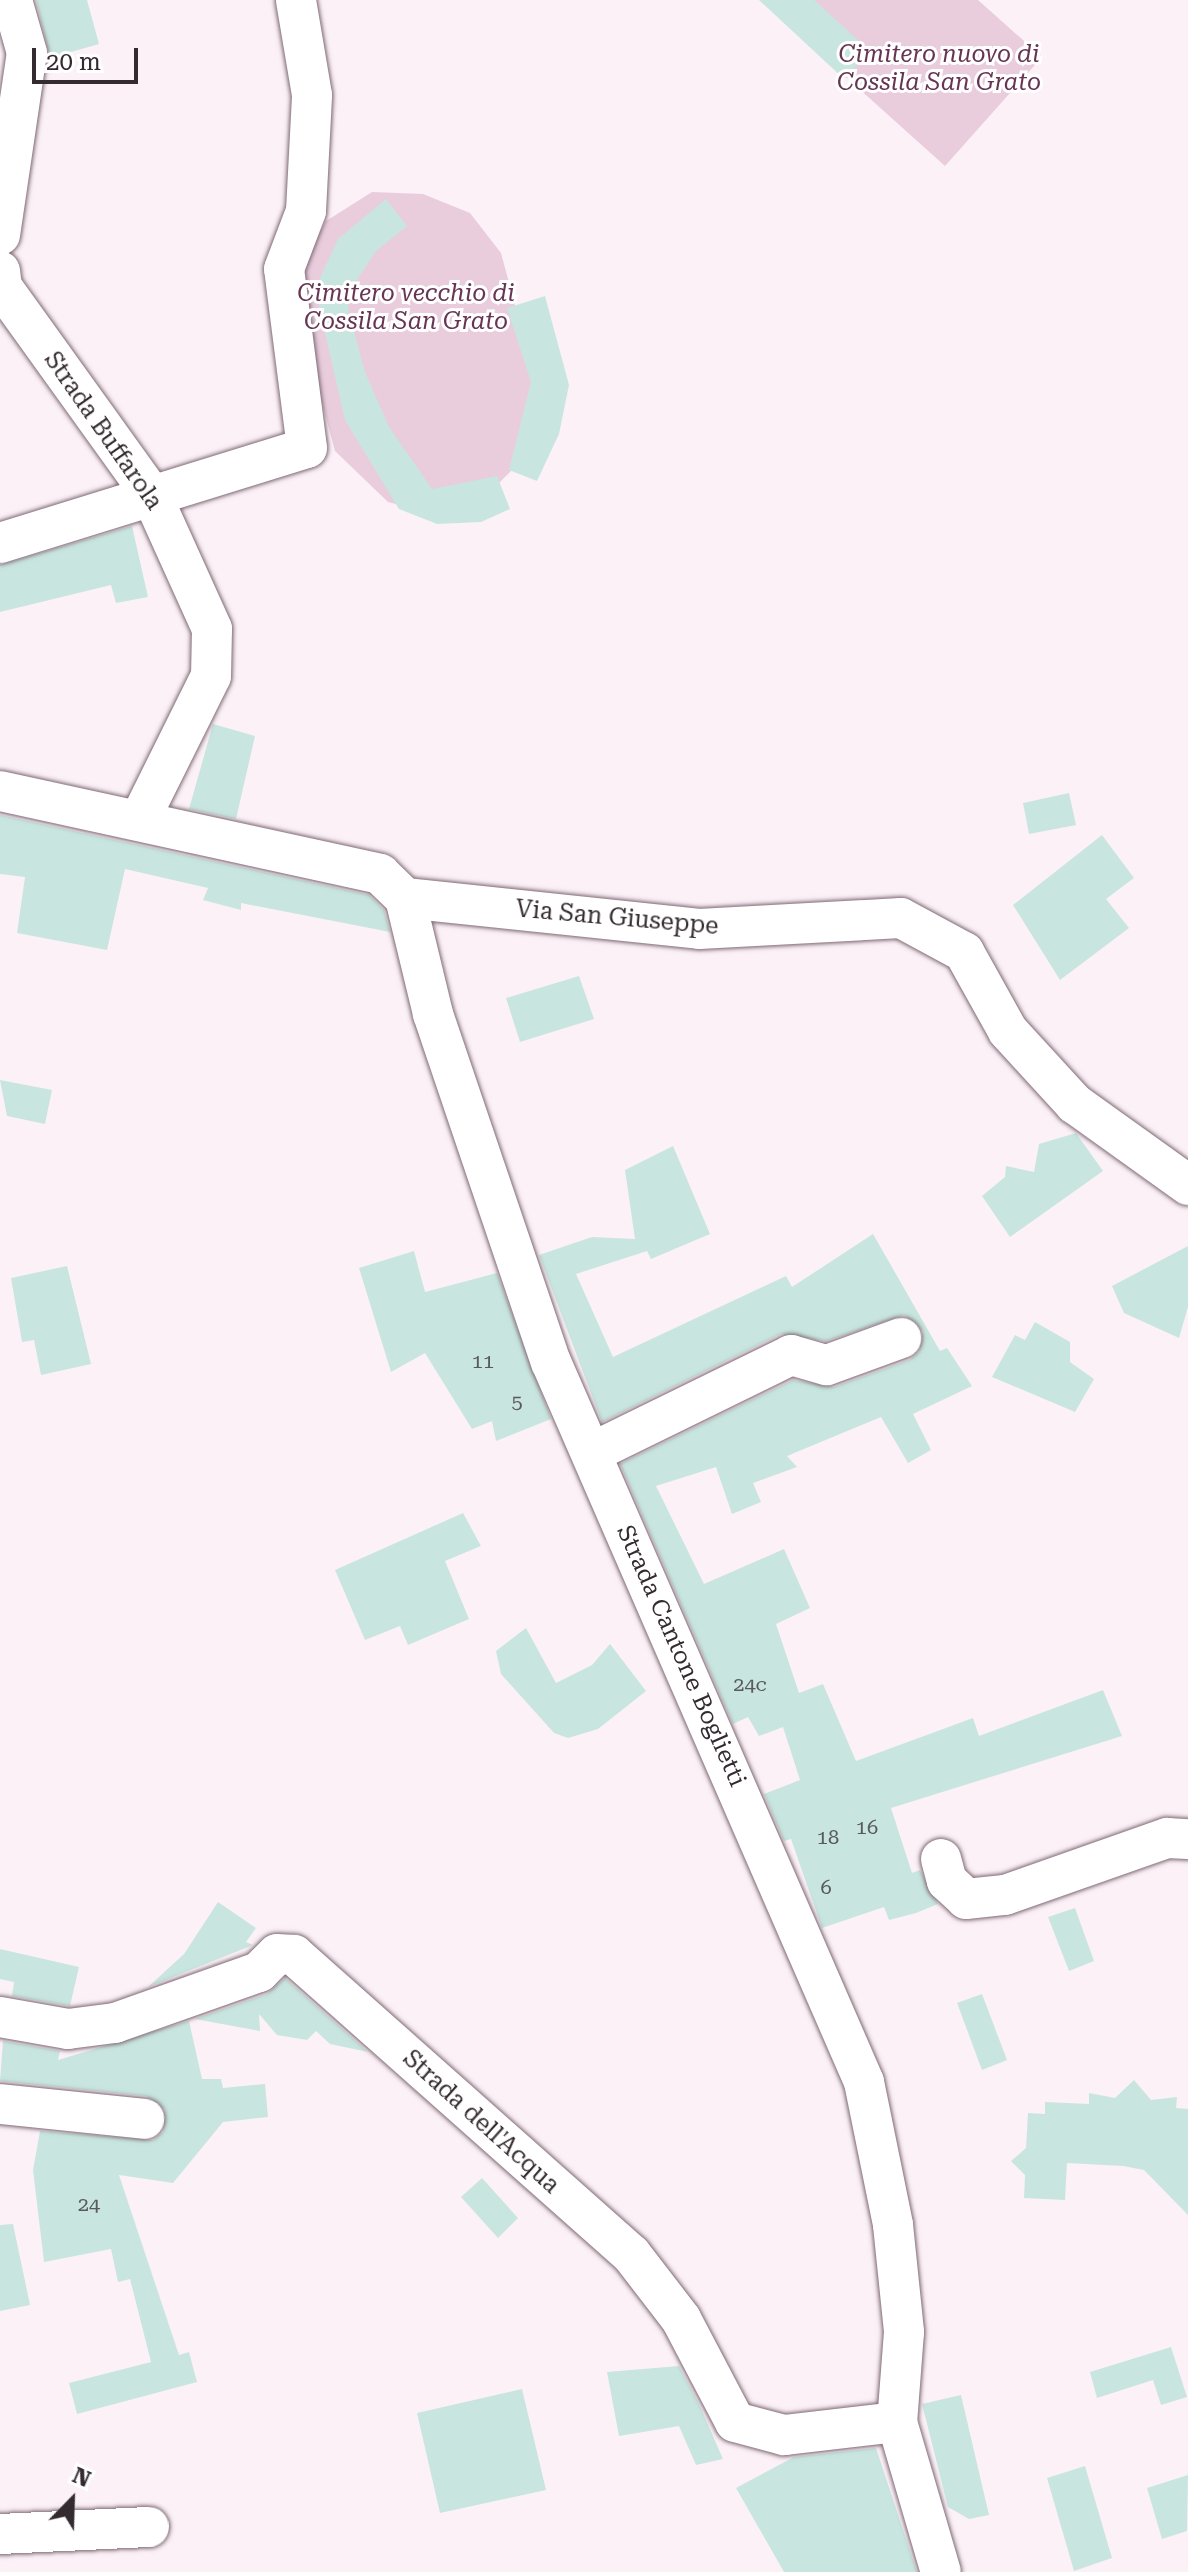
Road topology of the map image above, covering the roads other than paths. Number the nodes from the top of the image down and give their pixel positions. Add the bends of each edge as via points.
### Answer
1 (12, 0) edge
2 (296, 0) edge
3 (0, 235) edge
4 (0, 271) edge
5 (152, 496) junction
6 (0, 543) edge
7 (0, 791) edge
8 (141, 817) junction
9 (405, 898) junction
10 (1188, 1185) edge
11 (901, 1338) dead end
12 (591, 1453) junction
13 (1188, 1839) edge
14 (941, 1859) dead end
15 (0, 2017) edge
16 (0, 2104) edge
17 (144, 2119) dead end
18 (897, 2422) junction
19 (149, 2527) dead end
20 (0, 2534) edge
21 (941, 2572) edge

1 - 3 street via 27,53
2 - 5 street via 312,95 306,211 284,269 307,448
4 - 5 street, Strada Buffarola via 2,287
5 - 6 street
5 - 8 street, Strada Buffarola via 212,629 211,676
7 - 8 street
8 - 9 street via 380,874
9 - 10 street, Via San Giuseppe via 699,929 901,918 964,952 1008,1031 1075,1104
9 - 12 street, Strada Cantone Boglietti via 406,929 433,1014 551,1362
11 - 12 street via 827,1365 791,1355
12 - 18 street, Strada Cantone Boglietti via 864,2082 893,2225 904,2332
13 - 14 street via 1167,1838 1005,1895 966,1899 947,1881
15 - 18 street, Strada dell'Acqua via 68,2029 115,2023 259,1972 277,1954 294,1955 631,2254 681,2319 735,2422 784,2435
16 - 17 street
18 - 21 street
19 - 20 street

